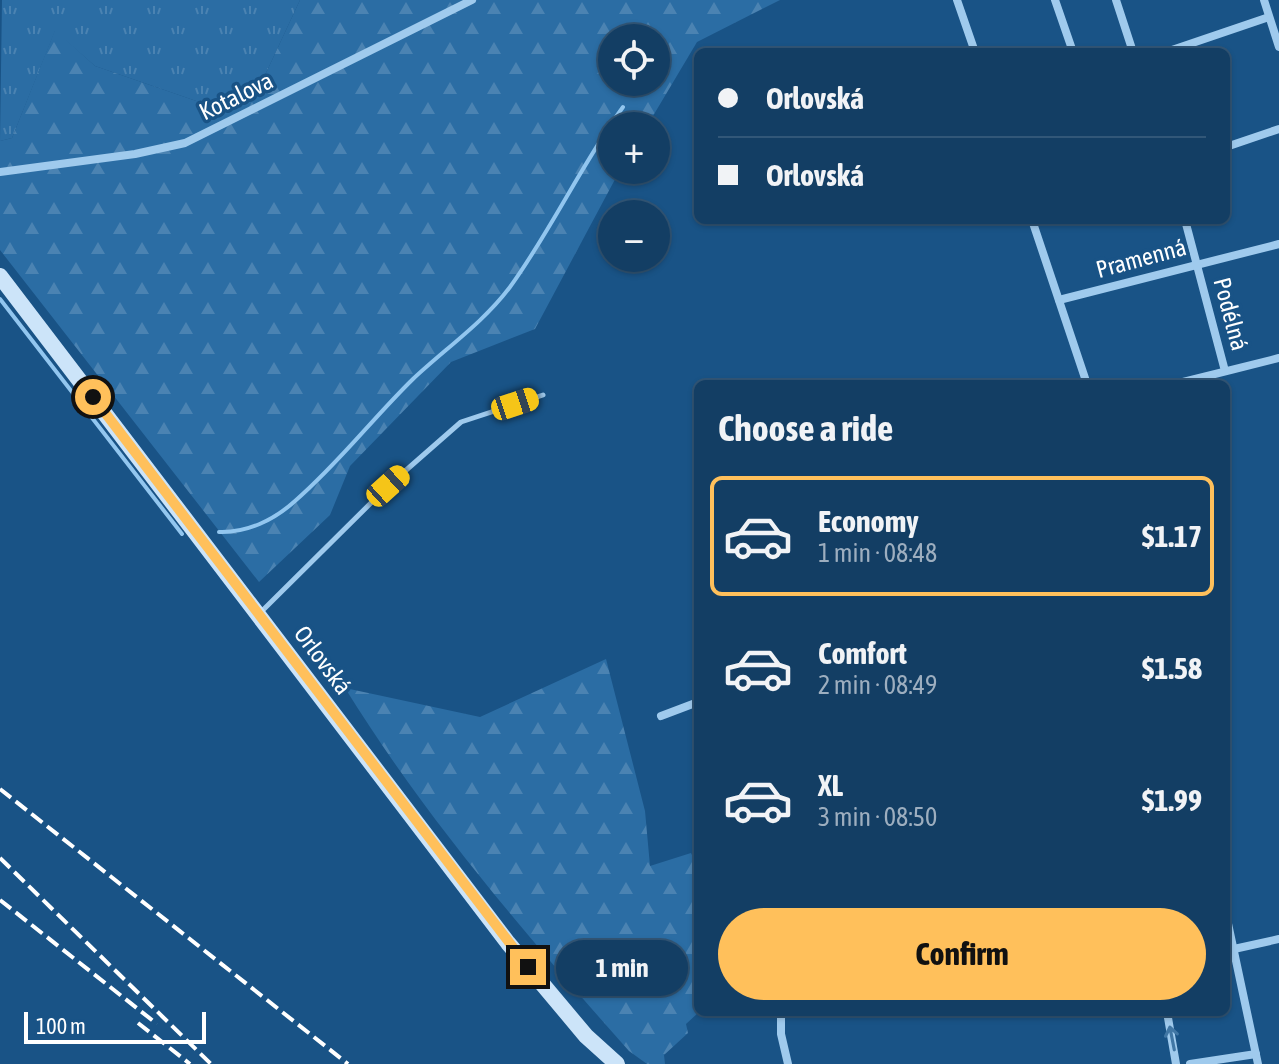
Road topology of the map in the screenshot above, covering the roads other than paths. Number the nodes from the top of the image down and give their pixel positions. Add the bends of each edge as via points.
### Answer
1 (472, 0) edge
2 (957, 0) edge
3 (1055, 0) edge
4 (1116, 0) edge
5 (1264, 0) edge
6 (1269, 17) junction
7 (1279, 47) edge
8 (974, 48) edge
9 (1072, 48) edge
10 (1132, 48) edge
11 (1178, 48) edge
12 (1279, 129) edge
13 (1230, 146) edge
14 (0, 172) edge
15 (1033, 224) edge
16 (1186, 224) edge
17 (1279, 244) edge
18 (1197, 264) junction
19 (0, 276) edge
20 (1059, 300) junction
21 (1279, 358) edge
22 (1225, 371) junction
23 (1086, 380) edge
24 (1190, 380) edge
25 (543, 395) dead end
26 (259, 614) junction
27 (694, 704) edge
28 (661, 716) dead end
29 (1230, 932) edge
30 (1279, 939) edge
31 (1234, 949) junction
32 (781, 1016) edge
33 (1168, 1016) edge
34 (1256, 1054) junction
35 (617, 1064) edge
36 (788, 1064) edge
37 (1176, 1064) edge
38 (1190, 1064) edge
39 (1258, 1064) edge

1 - 14 street, Kotalova via 185,143
2 - 8 street
3 - 9 street
4 - 10 street
5 - 6 street
6 - 7 street
6 - 11 street
12 - 13 street
15 - 20 street
16 - 18 street, Podélná
17 - 18 street, Pramenná
18 - 20 street, Pramenná
18 - 22 street, Podélná
19 - 26 main road, Orlovská
20 - 23 street
21 - 22 street
22 - 24 street
25 - 26 lane via 461,422
26 - 35 main road, Orlovská via 508,943 586,1036
27 - 28 street
29 - 31 street
30 - 31 street
31 - 34 street
32 - 36 street
37 -> 33 street
34 - 38 street
34 - 39 street

